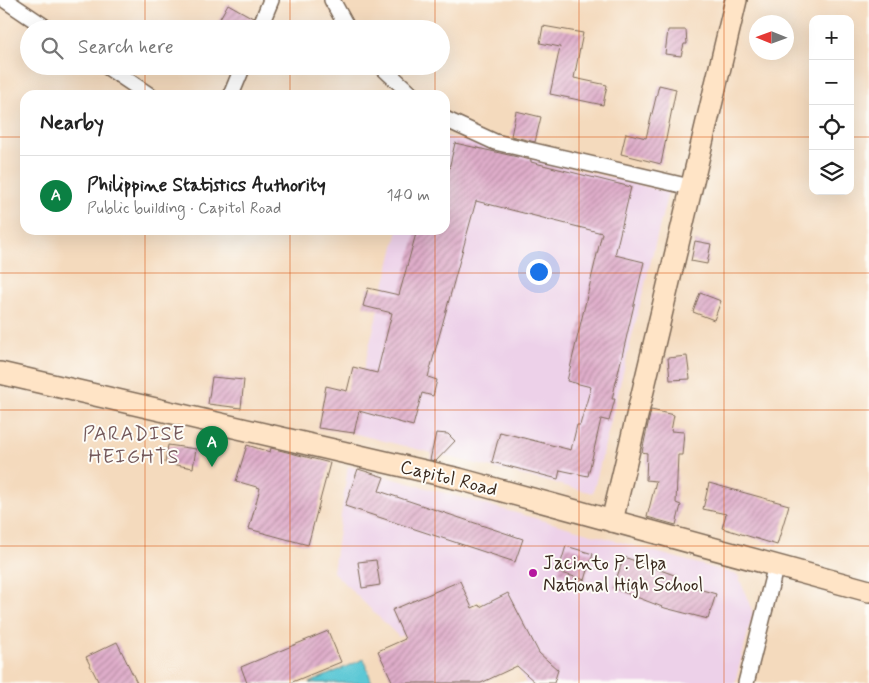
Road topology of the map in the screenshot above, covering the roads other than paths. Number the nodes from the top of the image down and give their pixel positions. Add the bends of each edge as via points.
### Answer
1 (5, 0) edge
2 (271, 0) edge
3 (332, 0) edge
4 (736, 0) edge
5 (35, 20) edge
6 (263, 20) edge
7 (343, 20) edge
8 (119, 75) edge
9 (239, 75) edge
10 (391, 75) edge
11 (142, 90) edge
12 (233, 90) edge
13 (407, 90) edge
14 (450, 121) edge
15 (690, 187) junction
16 (0, 373) edge
17 (612, 520) junction
18 (776, 565) junction
19 (869, 591) edge
20 (746, 683) edge

1 - 5 street
2 - 6 street
3 - 7 street
4 - 15 main road
8 - 11 street
9 - 12 street
10 - 13 street
14 - 15 street via 495,142
15 - 17 main road
16 - 17 main road, Capitol Road via 364,455
17 - 18 main road, Capitol Road
18 - 19 main road, Capitol Road
18 - 20 street

